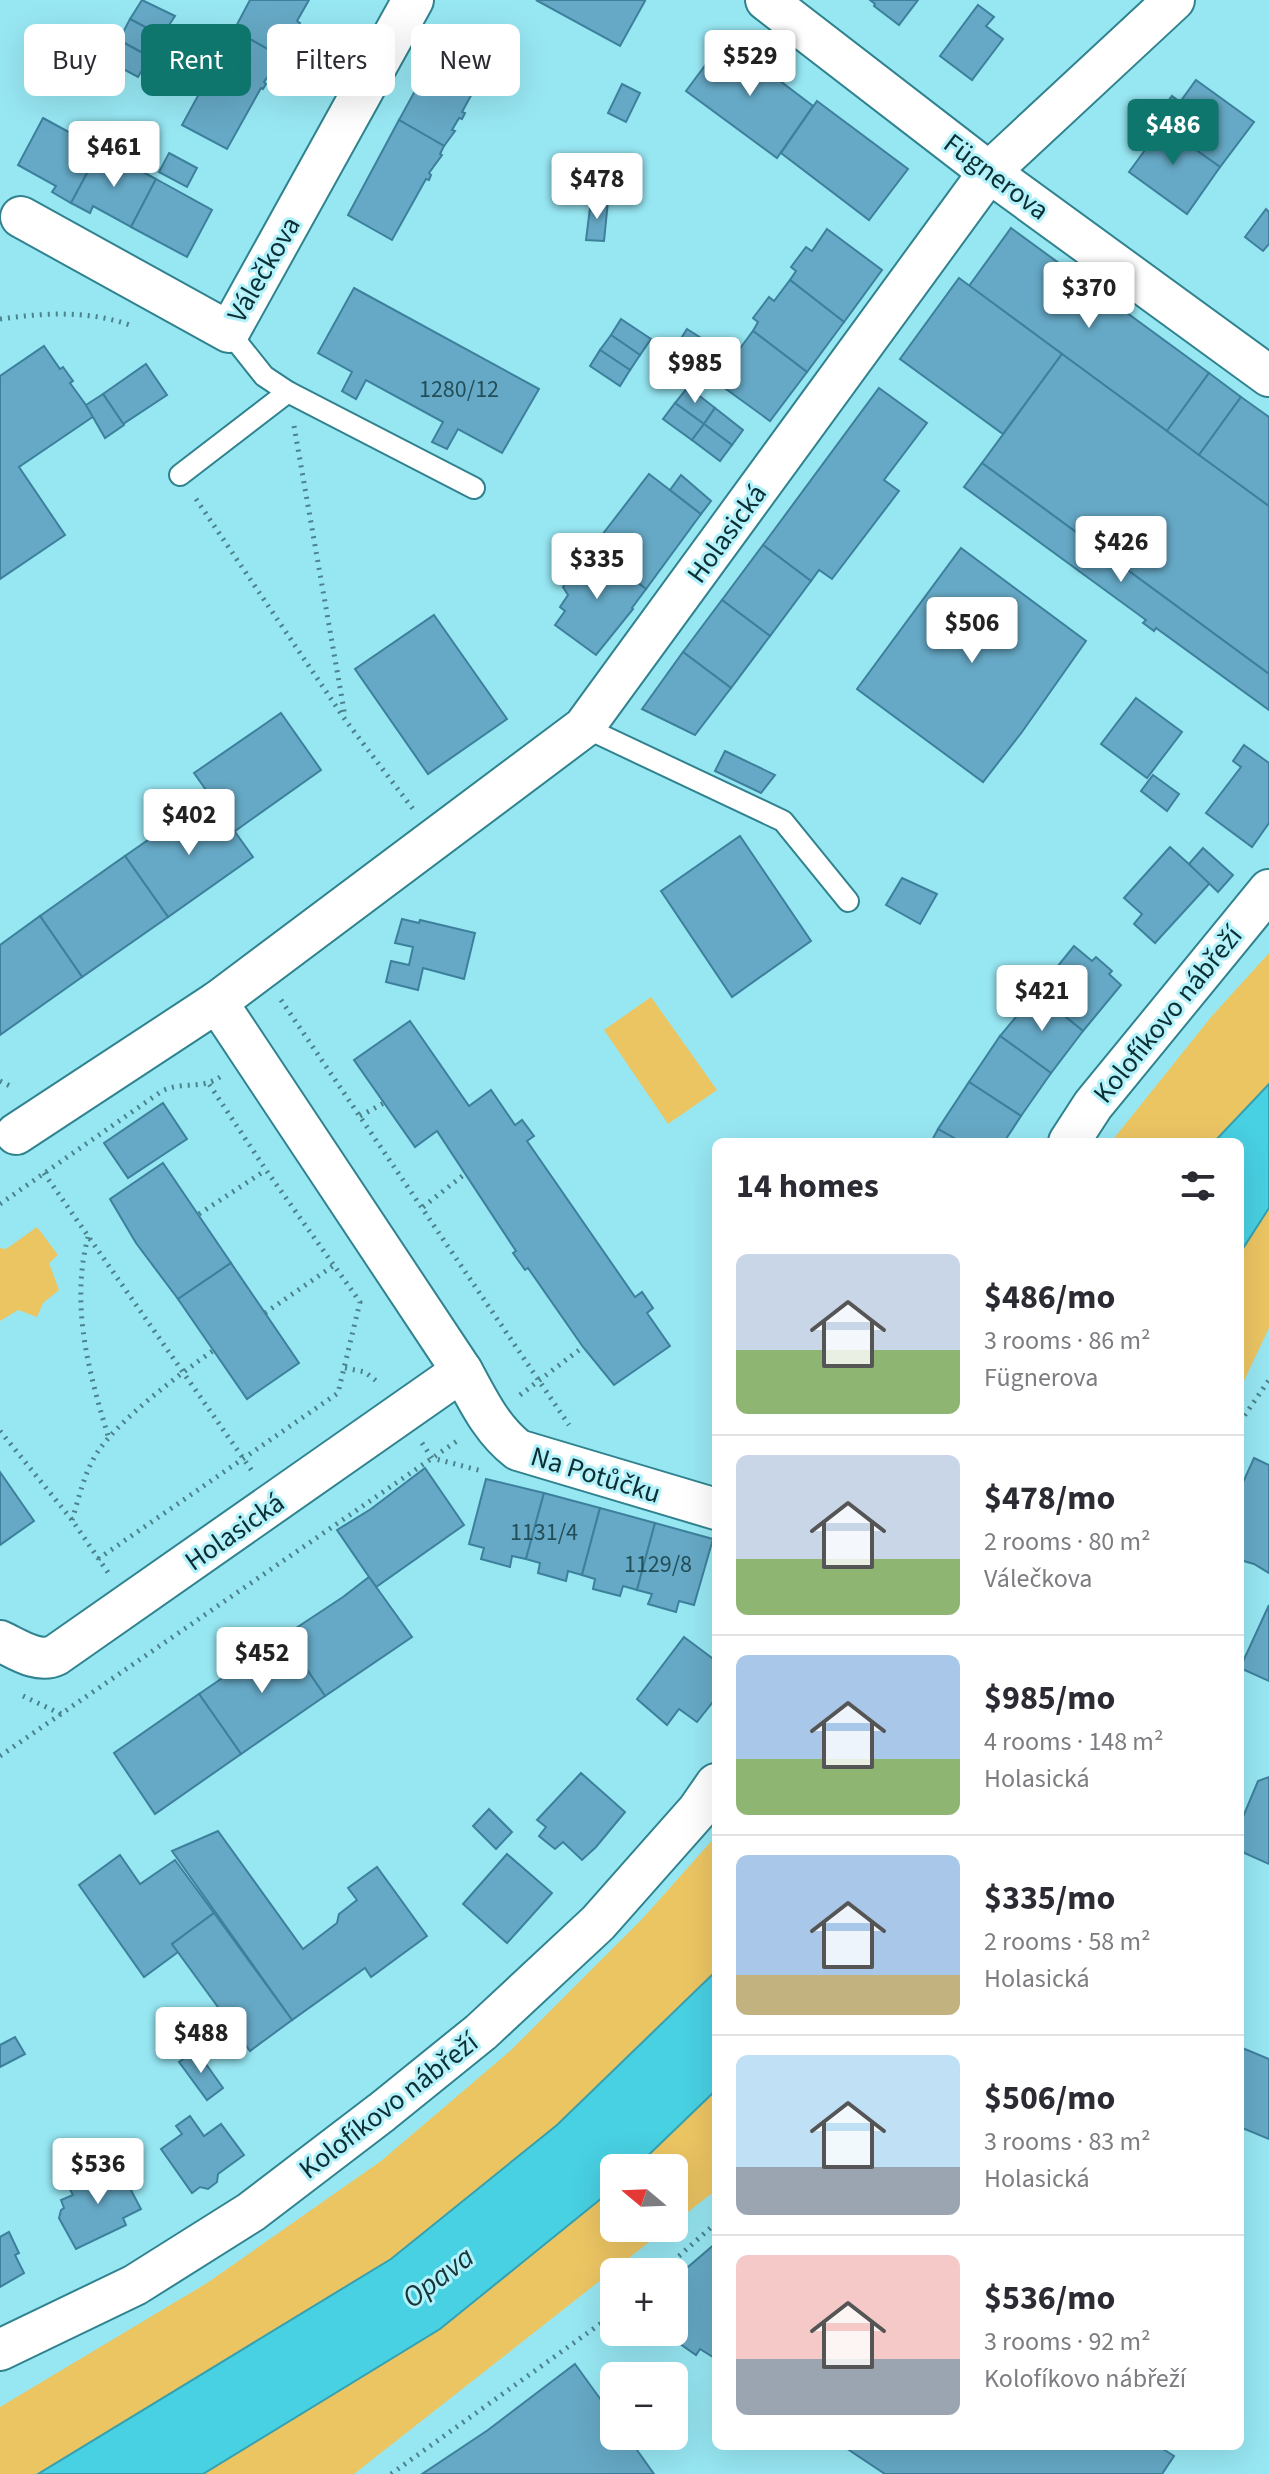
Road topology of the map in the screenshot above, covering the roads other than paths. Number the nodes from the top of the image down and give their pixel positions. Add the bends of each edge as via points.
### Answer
1 (413, 0) edge
2 (766, 0) edge
3 (1174, 0) edge
4 (989, 172) junction
5 (21, 217) dead end
6 (229, 332) junction
7 (1269, 376) edge
8 (288, 392) junction
9 (180, 475) road end
10 (474, 488) dead end
11 (584, 727) junction
12 (1269, 890) edge
13 (848, 901) dead end
14 (217, 1002) junction
15 (16, 1134) dead end
16 (1072, 1138) edge
17 (462, 1371) junction
18 (712, 1508) edge
19 (0, 1641) edge
20 (712, 1790) edge
21 (0, 2350) edge

1 - 6 street, Válečkova
2 - 4 street, Fügnerova
3 - 4 street, Holasická
4 - 7 street, Fügnerova
4 - 11 street, Holasická
5 - 6 street, Válečkova
6 - 8 lane via 264,376
8 - 9 lane
8 - 10 lane
11 - 13 lane via 783,821
11 - 14 street, Holasická
12 - 16 street, Kolofíkovo nábřeží
14 - 15 street, Holasická
14 - 17 street
17 - 18 street, Na Potůčku via 489,1419 518,1450
17 - 19 street, Holasická via 48,1659
20 - 21 street, Kolofíkovo nábřeží via 598,1923 481,2032 382,2112 251,2212 148,2277

